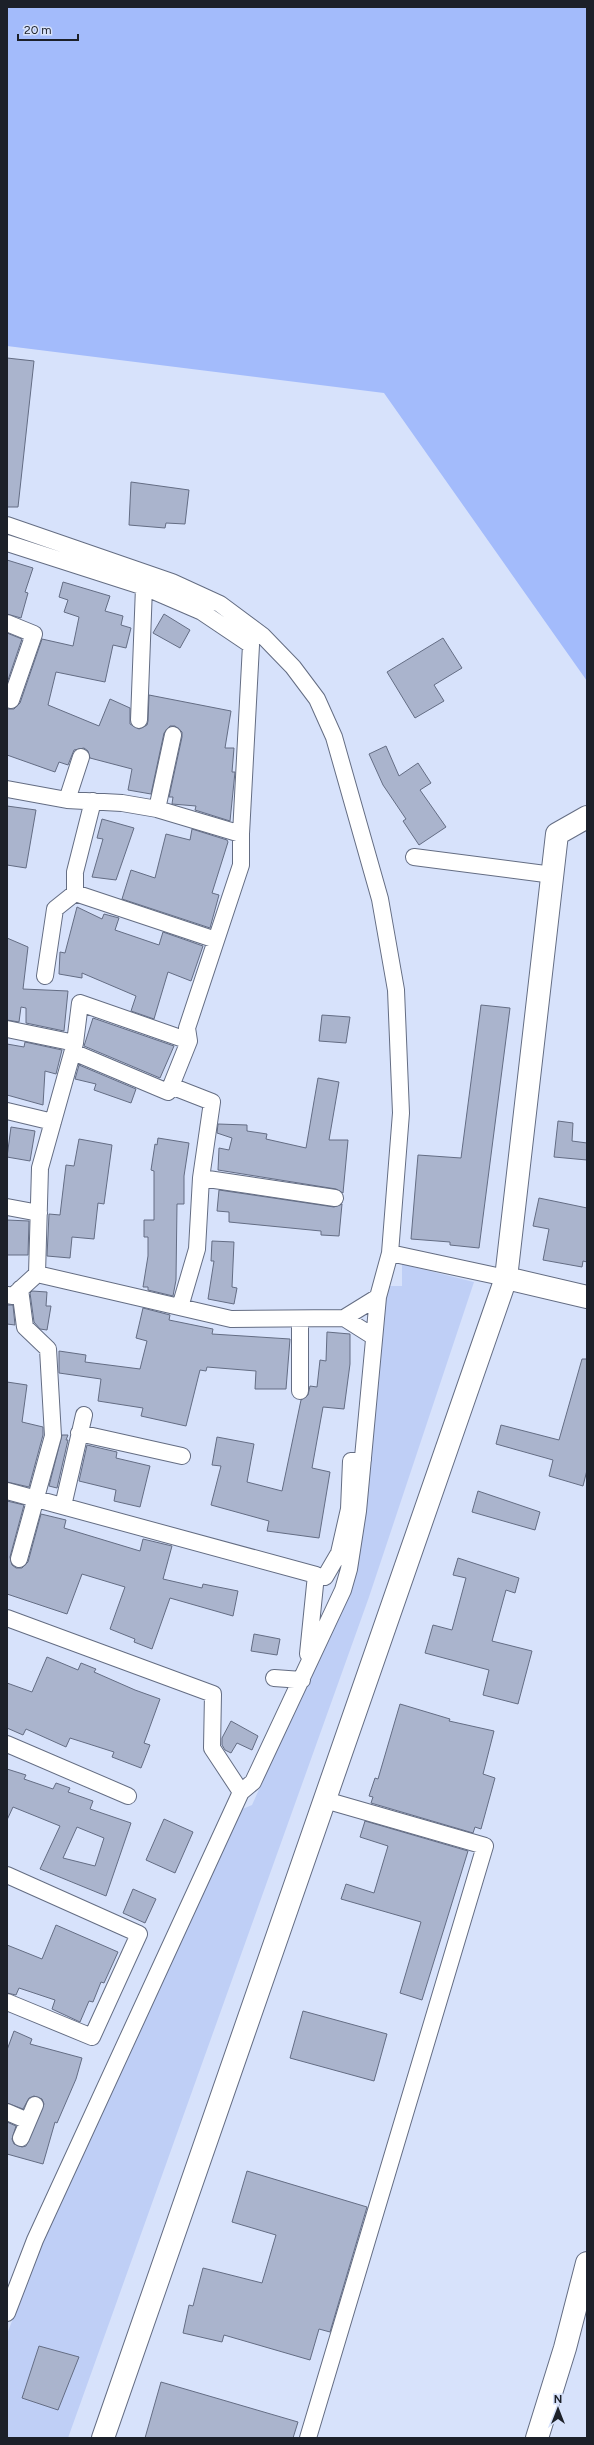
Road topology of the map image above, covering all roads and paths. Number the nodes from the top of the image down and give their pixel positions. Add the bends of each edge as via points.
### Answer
1 (7, 525) edge
2 (7, 543) edge
3 (144, 587) junction
4 (7, 623) edge
5 (7, 699) edge
6 (139, 720) dead end
7 (173, 735) dead end
8 (81, 757) dead end
9 (7, 789) edge
10 (67, 800) junction
11 (93, 801) junction
12 (157, 809) junction
13 (587, 817) edge
14 (241, 834) junction
15 (414, 857) dead end
16 (553, 875) junction
17 (75, 893) junction
18 (216, 940) junction
19 (45, 976) dead end
20 (7, 1029) edge
21 (189, 1042) junction
22 (74, 1048) junction
23 (171, 1086) junction
24 (7, 1111) edge
25 (53, 1122) junction
26 (201, 1178) junction
27 (335, 1198) dead end
28 (7, 1207) edge
29 (39, 1213) junction
30 (390, 1253) junction
31 (37, 1274) junction
32 (506, 1278) junction
33 (14, 1292) edge
34 (378, 1297) junction
35 (587, 1297) edge
36 (180, 1307) junction
37 (300, 1318) junction
38 (344, 1318) junction
39 (374, 1337) junction
40 (300, 1391) dead end
41 (84, 1416) dead end
42 (79, 1433) junction
43 (182, 1456) dead end
44 (7, 1491) edge
45 (36, 1498) junction
46 (63, 1506) junction
47 (354, 1510) junction
48 (19, 1559) dead end
49 (320, 1576) junction
50 (345, 1583) junction
51 (7, 1618) edge
52 (303, 1677) junction
53 (274, 1678) dead end
54 (7, 1744) edge
55 (240, 1792) junction
56 (128, 1796) dead end
57 (325, 1800) junction
58 (7, 1875) edge
59 (7, 2002) edge
60 (35, 2105) dead end
61 (7, 2112) edge
62 (28, 2121) junction
63 (21, 2138) dead end
64 (587, 2263) edge
65 (7, 2313) edge
66 (103, 2438) edge
67 (308, 2438) edge
68 (537, 2438) edge

1 - 30 street via 172,582 220,604 263,636 293,667 317,699 334,737 380,899 396,990 401,1113
2 - 3 street
3 - 6 street
3 - 14 street via 202,612 250,645
4 - 5 street via 34,634 11,700
7 - 12 street
8 - 10 street
9 - 10 street
10 - 11 street
11 - 12 street
11 - 17 street via 75,872
12 - 14 street
13 - 16 main road via 557,834
14 - 18 street via 241,865
15 - 16 street
16 - 32 main road
17 - 18 street
17 - 19 street via 55,909
18 - 21 street via 187,1028
20 - 22 street
21 - 22 street via 80,1002
21 - 23 street
22 - 23 street via 168,1092
22 - 25 street
23 - 26 street via 212,1102
24 - 25 street
25 - 29 street via 40,1168
26 - 27 street
26 - 36 street via 197,1249
28 - 29 street
29 - 31 street
30 - 32 street
30 - 34 street
31 - 33 street
31 - 36 street
32 - 35 main road
32 - 57 main road
33 - 45 street via 25,1327 48,1348 53,1436
34 - 38 street
34 - 39 street
36 - 37 street via 231,1319
37 - 38 street
37 - 40 street
38 - 39 street
39 - 47 street via 363,1460
41 - 42 street
42 - 43 street
42 - 46 street
44 - 45 street
45 - 46 street
45 - 48 street
46 - 49 street
47 - 49 street via 339,1553
47 - 50 street
49 - 50 street
49 - 52 street
50 - 52 street
51 - 55 street via 213,1694 212,1748
52 - 53 street
52 - 55 street via 253,1782
54 - 56 street
55 - 65 street via 35,2240
57 - 66 main road
57 - 67 street via 485,1846
58 - 59 street via 138,1934 92,2037
60 - 62 street
61 - 62 street
62 - 63 street
64 - 68 main road via 565,2348

